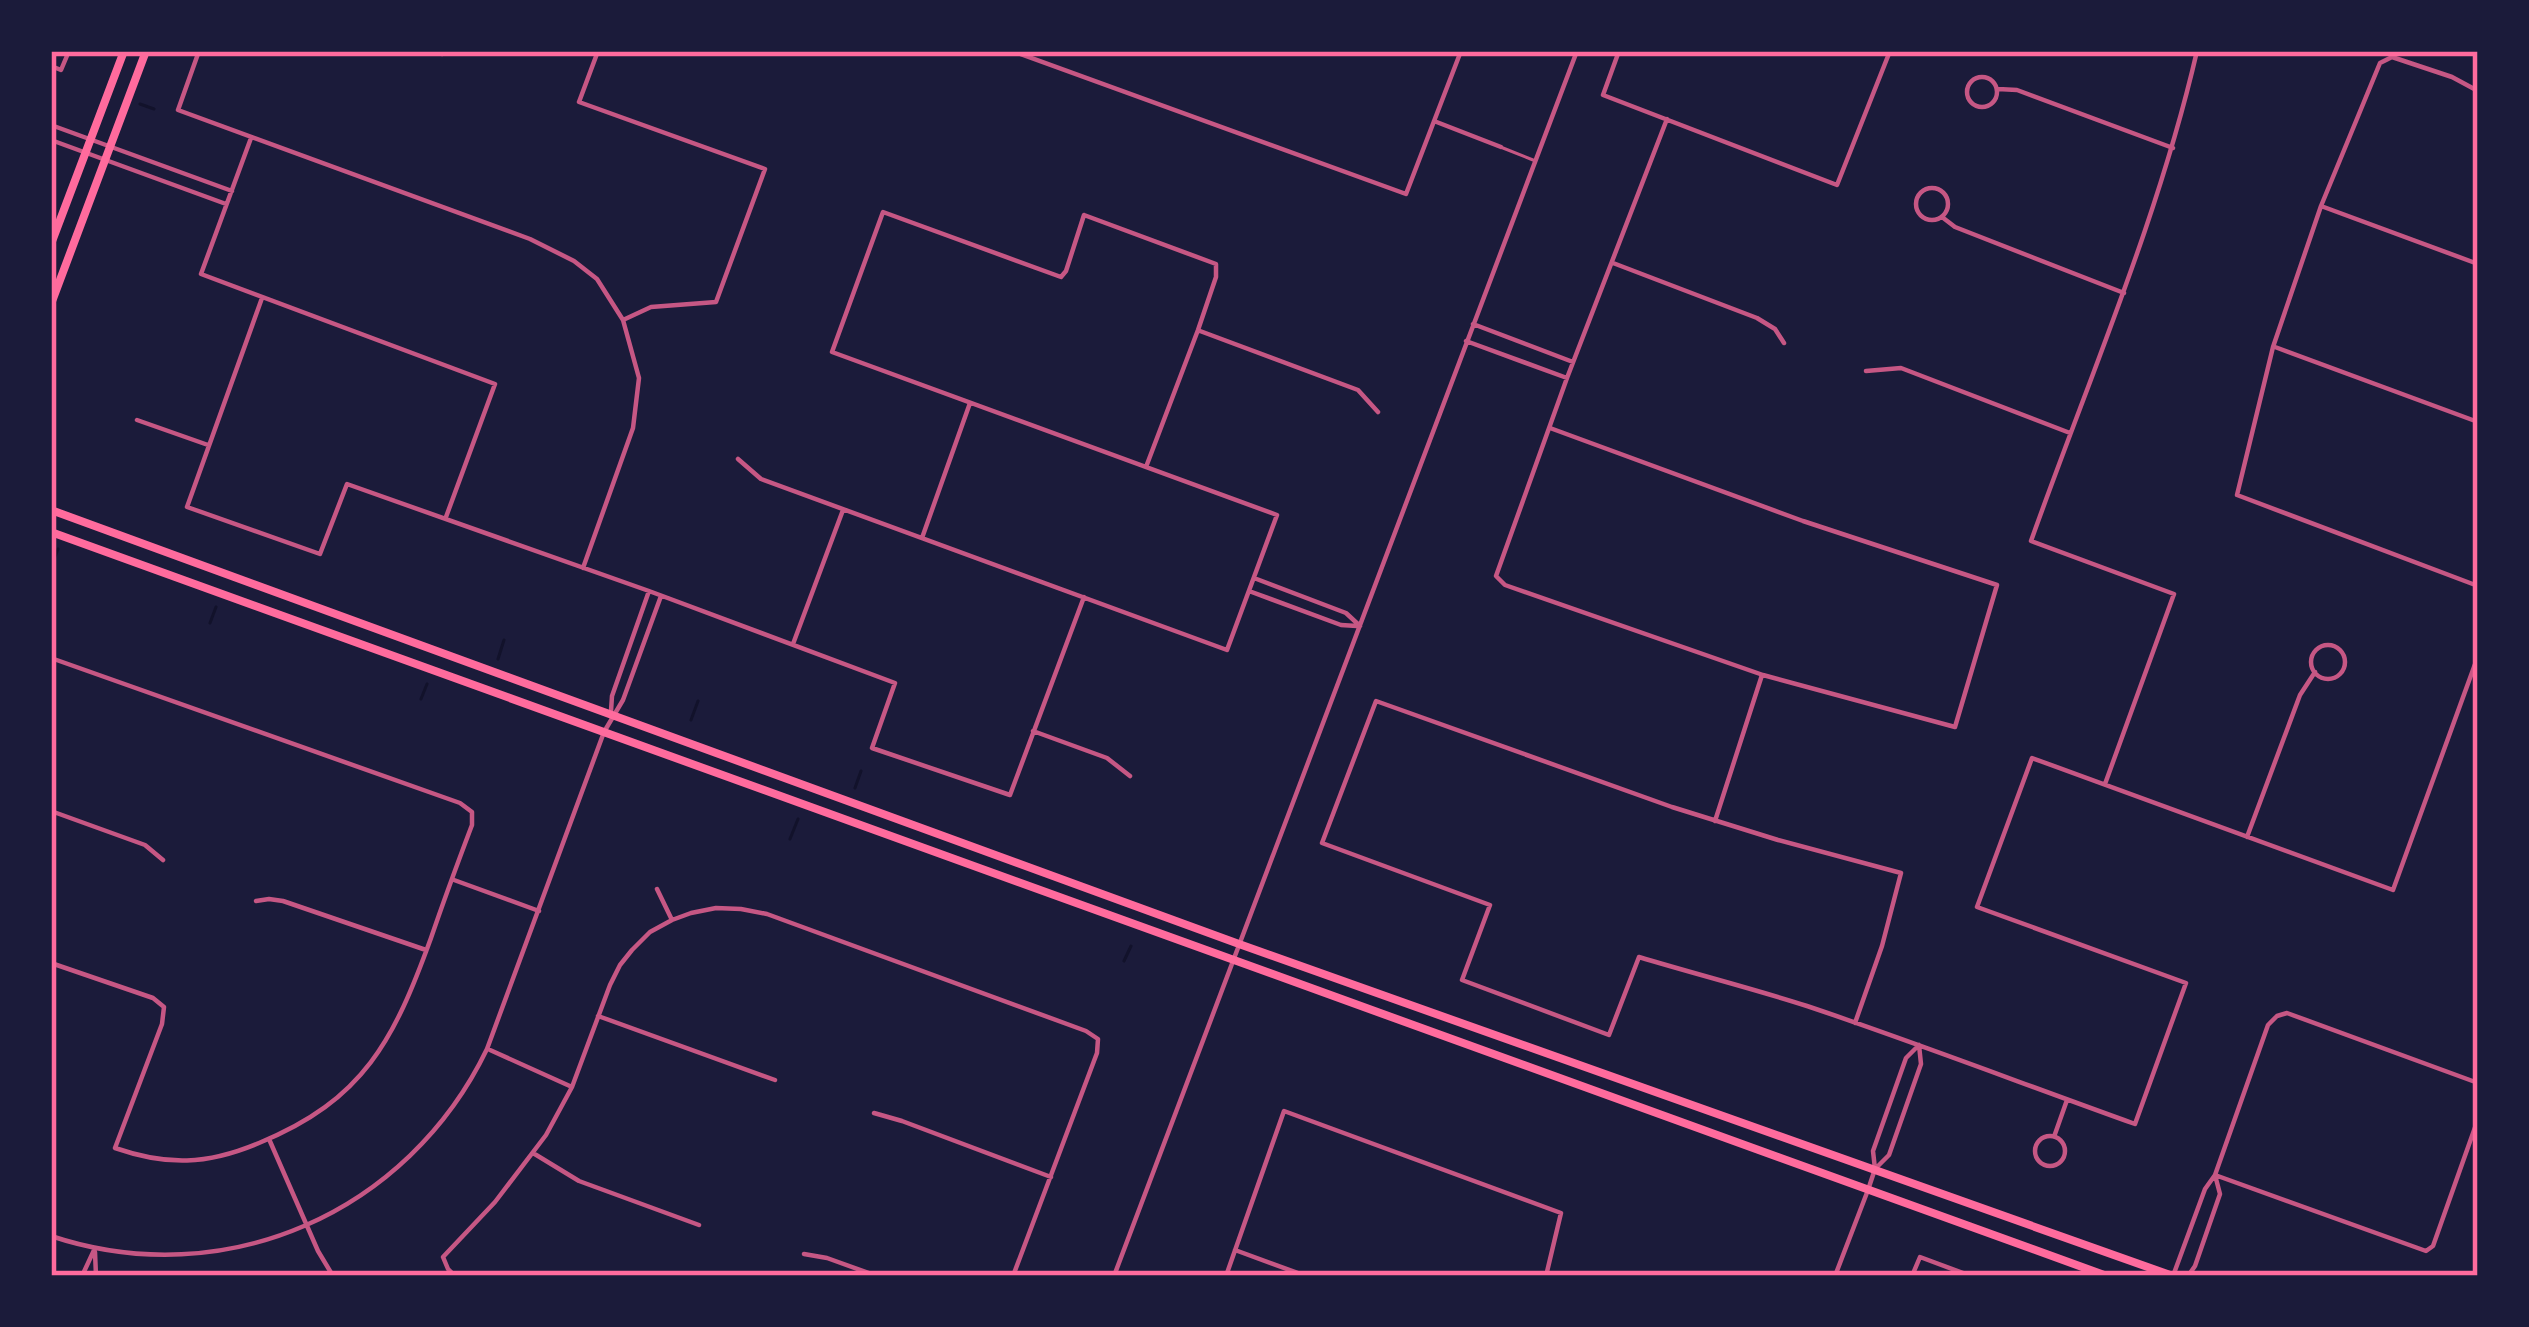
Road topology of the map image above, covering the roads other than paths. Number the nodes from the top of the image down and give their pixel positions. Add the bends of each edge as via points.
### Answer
1 (69, 51) edge
2 (124, 51) edge
3 (146, 51) edge
4 (199, 51) edge
5 (434, 51) edge
6 (598, 51) edge
7 (1012, 51) edge
8 (1461, 51) edge
9 (1577, 51) edge
10 (1619, 51) edge
11 (1890, 51) edge
12 (2197, 51) edge
13 (442, 52) edge
14 (51, 66) edge
15 (1998, 89) junction
16 (2478, 91) edge
17 (1667, 119) junction
18 (1434, 122) junction
19 (51, 125) edge
20 (251, 138) junction
21 (51, 140) edge
22 (90, 140) junction
23 (110, 146) junction
24 (1501, 147) joint
25 (2173, 148) junction
26 (86, 152) junction
27 (105, 159) junction
28 (1535, 161) junction
29 (232, 190) junction
30 (227, 204) junction
31 (2321, 206) junction
32 (1942, 217) junction
33 (51, 244) edge
34 (1612, 262) junction
35 (2478, 264) edge
36 (2125, 292) junction
37 (262, 298) junction
38 (51, 304) edge
39 (623, 320) junction
40 (1473, 324) junction
41 (1198, 330) junction
42 (1466, 341) junction
43 (1784, 344) dead end
44 (2273, 347) junction
45 (1573, 362) junction
46 (1866, 371) dead end
47 (1567, 378) junction
48 (970, 403) junction
49 (1378, 412) dead end
50 (137, 420) dead end
51 (2478, 422) edge
52 (1550, 428) junction
53 (2070, 433) junction
54 (208, 445) junction
55 (738, 459) dead end
56 (1146, 466) junction
57 (843, 510) junction
58 (51, 511) edge
59 (445, 519) junction
60 (51, 532) edge
61 (922, 538) junction
62 (584, 568) junction
63 (1254, 578) junction
64 (2478, 586) edge
65 (649, 591) junction
66 (1249, 591) junction
67 (661, 596) junction
68 (1084, 597) junction
69 (1360, 626) junction
70 (793, 644) junction
71 (2478, 656) edge
72 (51, 658) edge
73 (2315, 672) junction
74 (1762, 675) junction
75 (2468, 685) junction
76 (2478, 688) edge
77 (611, 716) junction
78 (1033, 731) junction
79 (604, 732) junction
80 (1130, 776) dead end
81 (2104, 784) junction
82 (51, 811) edge
83 (1714, 821) junction
84 (2247, 837) junction
85 (163, 860) dead end
86 (452, 879) junction
87 (657, 889) dead end
88 (256, 902) dead end
89 (539, 911) junction
90 (672, 920) junction
91 (1239, 944) junction
92 (426, 950) junction
93 (1233, 962) junction
94 (51, 963) edge
95 (598, 1016) junction
96 (1855, 1023) junction
97 (1918, 1045) junction
98 (487, 1048) junction
99 (775, 1079) dead end
100 (2478, 1083) edge
101 (572, 1087) junction
102 (2067, 1100) junction
103 (874, 1113) dead end
104 (2478, 1118) edge
105 (2054, 1136) junction
106 (269, 1139) junction
107 (533, 1153) junction
108 (1875, 1169) junction
109 (2216, 1175) junction
110 (1051, 1177) junction
111 (1868, 1190) junction
112 (2193, 1223) junction
113 (306, 1225) junction
114 (699, 1225) dead end
115 (2208, 1229) junction
116 (51, 1236) edge
117 (95, 1248) junction
118 (1235, 1250) junction
119 (804, 1254) dead end
120 (82, 1276) edge
121 (96, 1276) edge
122 (333, 1276) edge
123 (455, 1276) edge
124 (877, 1276) edge
125 (1013, 1276) edge
126 (1114, 1276) edge
127 (1226, 1276) edge
128 (1306, 1276) edge
129 (1546, 1276) edge
130 (1835, 1276) edge
131 (1912, 1276) edge
132 (1971, 1276) edge
133 (2107, 1276) edge
134 (2173, 1276) edge
135 (2188, 1276) edge

1 - 14 street via 61,70
2 - 22 main road
3 - 23 main road
4 - 20 street via 178,110
5 - 13 street
6 - 39 street via 579,102 765,169 716,302 651,308
7 - 18 street via 1406,194
8 - 18 street
9 - 28 street
10 - 17 street via 1603,95
11 - 17 street via 1837,185
12 - 25 street
15 - 15 street via 1981,76 1967,96 1985,107
15 - 25 street
16 - 31 street via 2392,57 2380,63
17 - 34 street
18 - 24 street
19 - 22 street
20 - 29 street
20 - 39 street via 530,239 597,279
21 - 26 street
22 - 23 street
22 - 26 main road
23 - 27 main road
23 - 29 street
24 - 28 lane
25 - 36 street
26 - 27 street
26 - 33 main road
27 - 30 street
27 - 38 main road
28 - 40 street
29 - 30 street
30 - 37 street via 202,274
31 - 35 street
31 - 44 street
32 - 32 street via 1946,195 1923,190 1918,214
32 - 36 street
34 - 43 street via 1756,318
34 - 45 street
36 - 53 street
37 - 54 street
37 - 59 street via 495,384
39 - 62 street via 639,379 633,428
40 - 42 street
40 - 45 street
41 - 48 street via 1216,264 1084,215 1061,277 883,212 832,352
41 - 49 street via 1358,390
41 - 56 street
42 - 47 street
42 - 69 street
44 - 51 street
44 - 64 street via 2236,495
45 - 47 street
46 - 53 street via 1901,368
47 - 52 street
48 - 56 street
48 - 61 street
50 - 54 street
52 - 74 street via 1496,576
52 - 74 street via 1997,585 1955,727
53 - 81 street via 2031,541 2174,594
54 - 59 street via 187,506 320,554 347,484
55 - 57 street via 761,479
56 - 63 street via 1277,515
57 - 61 street
57 - 70 street
58 - 77 main road
59 - 62 street
60 - 79 main road
61 - 68 street
62 - 65 street
63 - 66 street
63 - 69 street
65 - 67 street
65 - 77 street
66 - 68 street via 1227,650
66 - 69 street
67 - 70 street
67 - 77 street
68 - 78 street
69 - 91 street
70 - 78 street via 895,683 872,748 1010,795
71 - 75 street
72 - 86 street via 460,803 472,812 472,825
73 - 73 street via 2337,676 2341,651 2317,650
73 - 84 street
74 - 83 street
75 - 76 street
75 - 84 street via 2393,890
77 - 79 street
77 - 91 main road
78 - 80 street via 1107,758
79 - 89 street
79 - 93 main road
81 - 84 street
81 - 102 street via 2032,758 1977,907 2186,983 2135,1124
82 - 85 street via 145,845
83 - 96 street via 1901,872
83 - 96 street via 1376,701 1322,843 1490,905 1462,980 1609,1035 1640,957
86 - 89 street
86 - 92 street
87 - 90 street
88 - 92 street via 284,901
89 - 98 street
90 - 95 street via 620,964
90 - 110 street via 716,908 767,914 1098,1039
91 - 93 street
91 - 108 main road
92 - 106 street via 400,1018 369,1065 330,1104
93 - 111 main road
93 - 126 street
94 - 106 street via 164,1007 115,1148 170,1162
95 - 99 street
95 - 101 street
96 - 97 street
97 - 102 street
97 - 108 street via 1873,1151
97 - 108 street via 1922,1064 1889,1155
98 - 101 street
98 - 113 street via 463,1094 413,1154 370,1190
100 - 109 street via 2287,1013 2277,1016
101 - 107 street
102 - 105 street
103 - 110 street
104 - 109 street via 2426,1251
105 - 105 street via 2035,1147 2047,1166 2064,1157
106 - 113 street
107 - 114 street via 579,1181
107 - 123 street via 443,1256
108 - 111 street
108 - 134 main road
109 - 112 street
109 - 115 street via 2220,1193
110 - 125 street
111 - 130 street
111 - 133 main road
112 - 115 street
112 - 134 street
113 - 117 street via 193,1255
113 - 122 street
115 - 135 street
116 - 117 street
117 - 120 street
117 - 121 street
118 - 127 street
118 - 128 street
118 - 129 street via 1284,1112 1561,1213
119 - 124 street
131 - 132 street via 1920,1257

